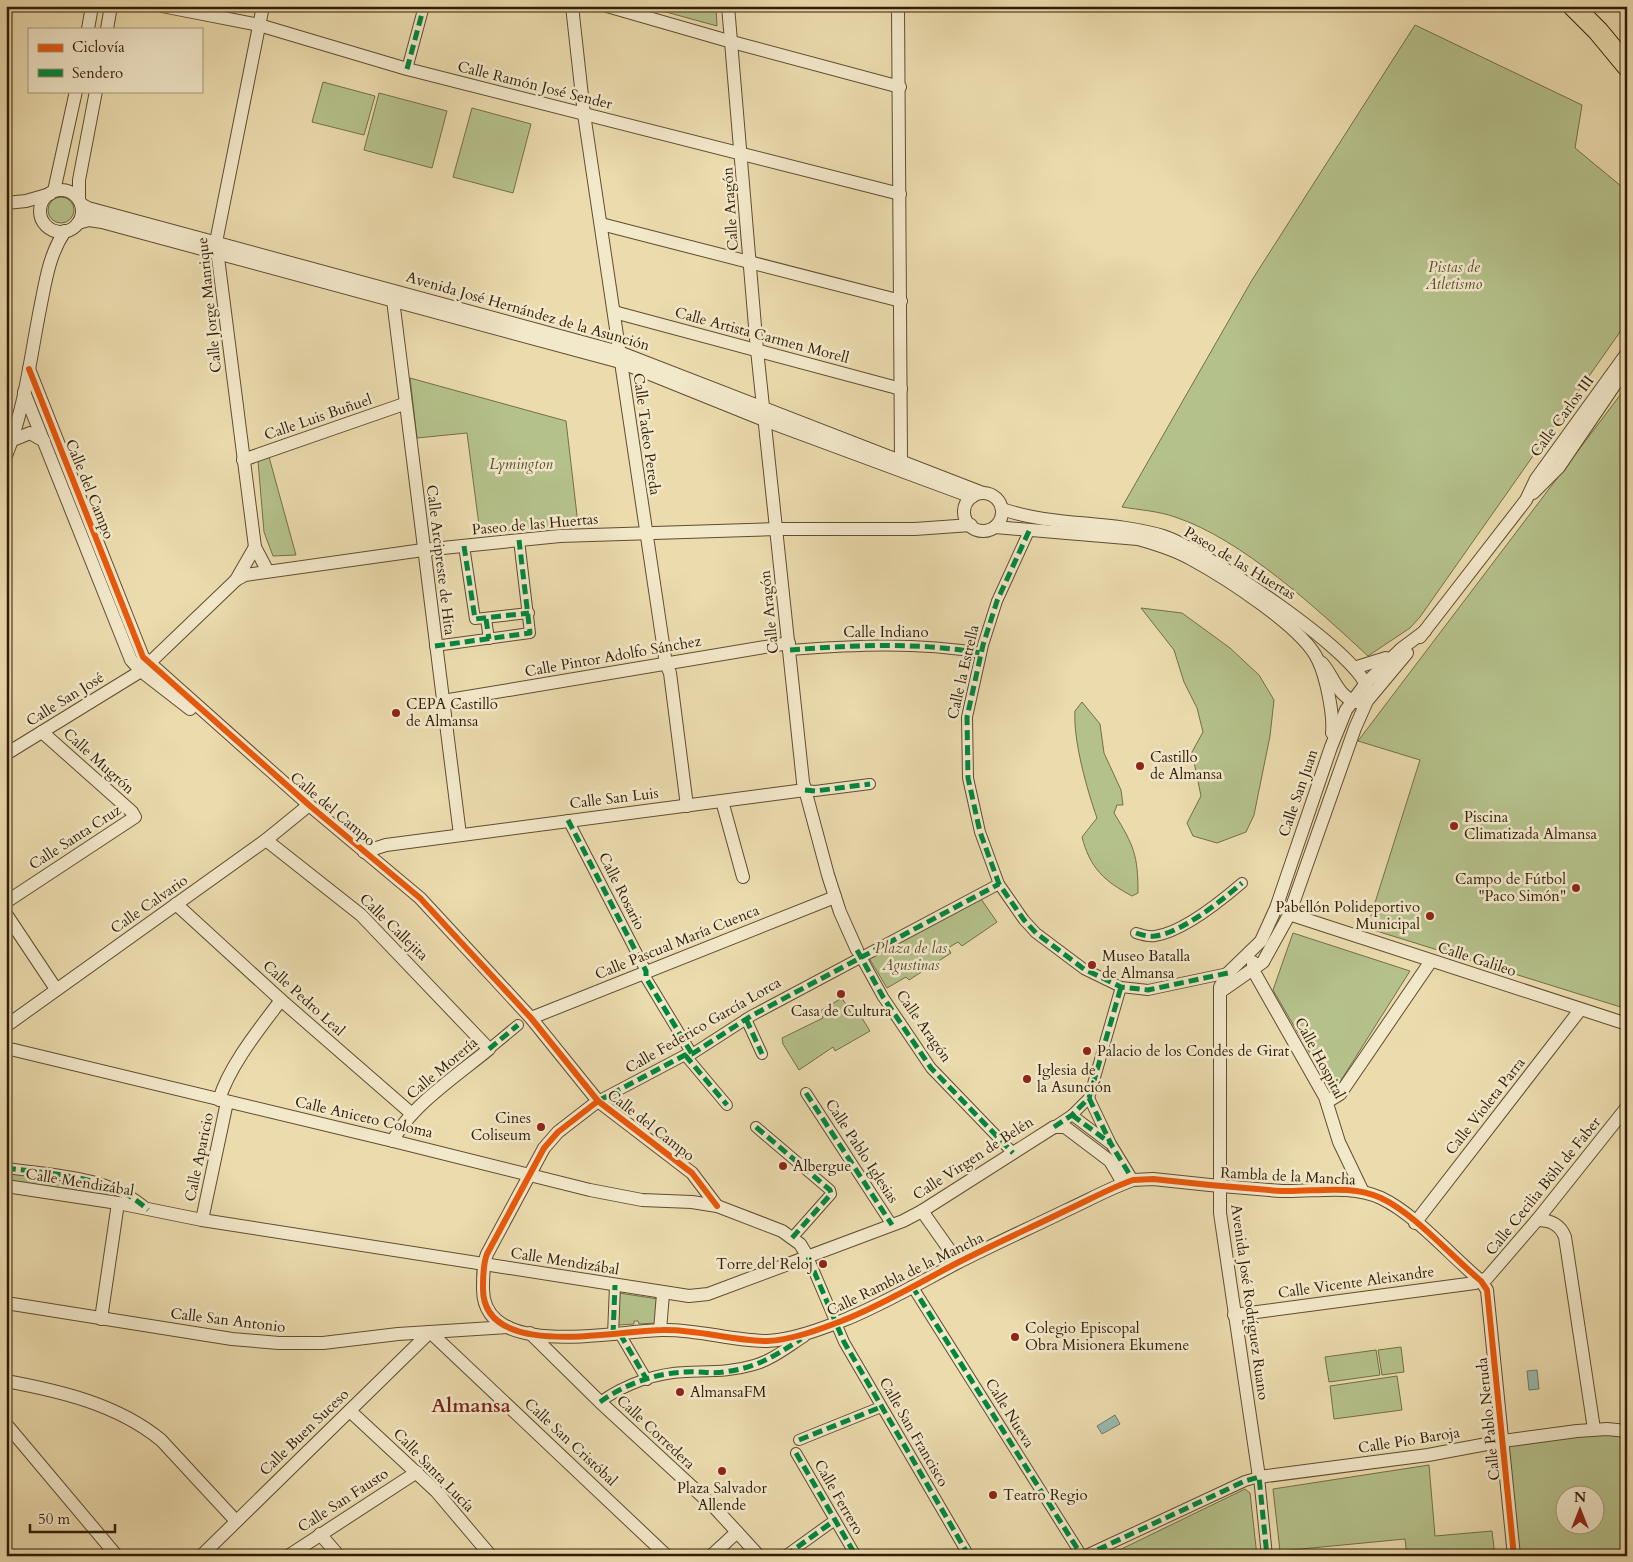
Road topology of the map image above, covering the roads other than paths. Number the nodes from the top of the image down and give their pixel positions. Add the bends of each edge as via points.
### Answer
1 (92, 6) edge
2 (112, 6) edge
3 (162, 6) edge
4 (263, 6) edge
5 (424, 6) edge
6 (572, 6) edge
7 (608, 6) edge
8 (728, 6) edge
9 (898, 6) edge
10 (1573, 6) edge
11 (259, 25) junction
12 (88, 28) edge
13 (107, 28) edge
14 (732, 42) junction
15 (1627, 66) edge
16 (407, 69) junction
17 (900, 87) junction
18 (76, 92) edge
19 (96, 92) edge
20 (584, 114) junction
21 (742, 155) junction
22 (52, 193) junction
23 (900, 194) junction
24 (80, 202) junction
25 (8, 203) edge
26 (42, 218) junction
27 (78, 223) junction
28 (601, 224) junction
29 (65, 231) junction
30 (217, 247) junction
31 (50, 260) junction
32 (750, 261) junction
33 (392, 294) junction
34 (901, 301) junction
35 (614, 312) junction
36 (757, 350) junction
37 (1627, 353) edge
38 (620, 357) junction
39 (1627, 367) edge
40 (29, 369) junction
41 (901, 389) junction
42 (24, 392) junction
43 (404, 404) junction
44 (764, 414) junction
45 (12, 440) junction
46 (44, 441) junction
47 (6, 456) edge
48 (243, 460) junction
49 (901, 461) junction
50 (978, 495) junction
51 (1526, 500) junction
52 (1002, 509) junction
53 (971, 526) junction
54 (995, 527) junction
55 (777, 529) junction
56 (1030, 531) junction
57 (645, 532) junction
58 (519, 540) junction
59 (464, 546) junction
60 (255, 547) junction
61 (423, 550) junction
62 (267, 570) junction
63 (236, 580) junction
64 (529, 613) junction
65 (486, 619) junction
66 (1425, 631) junction
67 (489, 638) junction
68 (435, 646) junction
69 (790, 647) junction
70 (1401, 649) junction
71 (981, 653) junction
72 (1318, 659) junction
73 (666, 664) junction
74 (146, 667) junction
75 (1354, 668) junction
76 (1361, 694) junction
77 (443, 701) junction
78 (42, 732) junction
79 (1331, 747) junction
80 (6, 754) edge
81 (870, 784) dead end
82 (805, 790) junction
83 (722, 801) junction
84 (308, 805) junction
85 (687, 806) junction
86 (134, 815) joint
87 (568, 820) junction
88 (460, 835) junction
89 (266, 840) junction
90 (364, 852) junction
91 (743, 877) dead end
92 (1242, 883) dead end
93 (999, 884) junction
94 (835, 897) junction
95 (6, 902) edge
96 (176, 904) junction
97 (1276, 909) junction
98 (6, 914) edge
99 (1289, 915) junction
100 (1136, 934) dead end
101 (1261, 941) junction
102 (858, 953) junction
103 (1431, 961) junction
104 (1253, 970) junction
105 (646, 971) junction
106 (1228, 973) junction
107 (1121, 987) junction
108 (56, 989) junction
109 (1220, 992) junction
110 (281, 1000) junction
111 (1580, 1010) junction
112 (531, 1018) junction
113 (746, 1019) junction
114 (1627, 1024) edge
115 (518, 1025) dead end
116 (6, 1026) edge
117 (6, 1048) edge
118 (489, 1049) junction
119 (688, 1054) junction
120 (762, 1054) dead end
121 (806, 1093) dead end
122 (1089, 1098) junction
123 (223, 1101) junction
124 (598, 1101) junction
125 (1327, 1102) junction
126 (727, 1105) dead end
127 (1627, 1108) edge
128 (412, 1114) junction
129 (1072, 1114) junction
130 (756, 1127) dead end
131 (1054, 1127) junction
132 (393, 1141) junction
133 (1111, 1144) junction
134 (1013, 1153) junction
135 (6, 1168) edge
136 (528, 1174) junction
137 (1128, 1182) junction
138 (6, 1186) edge
139 (1219, 1186) junction
140 (1363, 1192) junction
141 (118, 1203) junction
142 (717, 1206) junction
143 (148, 1210) junction
144 (922, 1211) junction
145 (202, 1220) junction
146 (1537, 1220) junction
147 (1416, 1223) junction
148 (892, 1225) junction
149 (792, 1238) junction
150 (823, 1252) joint
151 (808, 1257) junction
152 (958, 1262) junction
153 (484, 1265) junction
154 (1481, 1281) junction
155 (616, 1285) junction
156 (912, 1286) junction
157 (663, 1294) junction
158 (6, 1303) edge
159 (1234, 1315) junction
160 (101, 1319) junction
161 (836, 1322) junction
162 (508, 1327) junction
163 (660, 1330) junction
164 (814, 1330) junction
165 (430, 1332) junction
166 (530, 1333) junction
167 (617, 1334) junction
168 (646, 1380) junction
169 (6, 1381) edge
170 (600, 1402) junction
171 (881, 1407) junction
172 (350, 1411) junction
173 (6, 1424) edge
174 (1594, 1429) junction
175 (1627, 1431) edge
176 (799, 1440) dead end
177 (1503, 1442) junction
178 (796, 1453) dead end
179 (417, 1472) junction
180 (1259, 1478) junction
181 (835, 1520) junction
182 (236, 1521) junction
183 (738, 1532) junction
184 (320, 1534) junction
185 (117, 1556) edge
186 (201, 1556) edge
187 (288, 1556) edge
188 (339, 1556) edge
189 (491, 1556) edge
190 (667, 1556) edge
191 (711, 1556) edge
192 (758, 1556) edge
193 (785, 1556) edge
194 (856, 1556) edge
195 (969, 1556) edge
196 (1083, 1556) edge
197 (1267, 1556) edge
198 (1514, 1556) edge

1 - 12 street
2 - 13 street
3 - 11 street, Calle Ramón José Sender
4 - 11 street, Calle Jorge Manrique
5 - 16 street
6 - 20 street, Calle Tadeo Pereda
7 - 14 street
8 - 14 street, Calle Aragón
9 - 17 street
10 - 15 main road via 1598,30
11 - 16 street, Calle Ramón José Sender
11 - 30 street, Calle Jorge Manrique
14 - 17 street
14 - 21 street, Calle Aragón
16 - 20 street, Calle Ramón José Sender
17 - 23 street
18 - 22 street
19 - 24 street via 79,180
20 - 21 street, Calle Ramón José Sender
20 - 28 street, Calle Tadeo Pereda
21 - 23 street, Calle Ramón José Sender
21 - 32 street, Calle Aragón
22 - 24 street via 69,192
22 - 25 street
22 - 26 street via 42,202
23 - 34 street
24 - 27 street via 82,216
24 - 30 street, Avenida José Hernández de la Asunción via 88,208
25 - 26 street via 24,205
26 - 29 street via 53,230
26 - 31 street via 48,236
27 - 29 street
27 - 30 street, Avenida José Hernández de la Asunción via 89,220 102,222
28 - 32 street
28 - 35 street, Calle Tadeo Pereda
29 - 31 street
30 - 33 street, Avenida José Hernández de la Asunción
30 - 48 street, Calle Jorge Manrique
31 - 40 street
32 - 34 street
32 - 36 street, Calle Aragón
33 - 38 street, Avenida José Hernández de la Asunción
33 - 43 street, Calle Arcipreste de Hita
34 - 41 street
35 - 36 street, Calle Artista Carmen Morell
35 - 38 street, Calle Tadeo Pereda
36 - 41 street, Calle Artista Carmen Morell
36 - 44 street, Calle Aragón
37 - 51 street, Calle Carlos III via 1536,479
38 - 44 street, Avenida José Hernández de la Asunción
38 - 57 street, Calle Tadeo Pereda
39 - 51 street, Calle Carlos III via 1558,467
40 - 42 street
40 - 74 street, Calle del Campo
41 - 49 street
42 - 45 street
42 - 46 street, Calle del Campo
43 - 48 street, Calle Luis Buñuel
43 - 61 street, Calle Arcipreste de Hita
44 - 49 street, Avenida José Hernández de la Asunción
44 - 50 street, Avenida José Hernández de la Asunción
44 - 55 street, Calle Aragón
45 - 46 street, Calle del Campo via 30,433
45 - 47 street
46 - 74 street, Calle del Campo via 131,660
48 - 60 street, Calle Jorge Manrique
49 - 50 street, Avenida José Hernández de la Asunción
50 - 52 street via 996,498
50 - 53 street via 965,508
51 - 66 street, Calle Carlos III
52 - 54 street
52 - 75 street, Paseo de las Huertas via 1032,518 1142,531 1184,545 1294,615
53 - 54 street via 982,530
53 - 55 street, Paseo de las Huertas
54 - 56 street, Paseo de las Huertas
55 - 57 street, Paseo de las Huertas
55 - 69 street, Calle Aragón
56 - 71 street, Calle la Estrella via 997,601
56 - 72 street, Paseo de las Huertas via 1138,540 1179,553 1277,615
57 - 58 street, Paseo de las Huertas
57 - 73 street, Calle Tadeo Pereda
58 - 59 street, Paseo de las Huertas
58 - 64 street
59 - 61 street, Paseo de las Huertas
59 - 65 street via 474,617
60 - 62 street, Calle Jorge Manrique
60 - 63 street
61 - 62 street, Paseo de las Huertas
61 - 68 street, Calle Arcipreste de Hita
62 - 63 street, Paseo de las Huertas via 245,574
63 - 74 street, Paseo de las Huertas
64 - 65 street
64 - 67 street via 530,633
65 - 67 street
66 - 70 street, Calle Carlos III
66 - 76 street, Calle Carlos III
67 - 68 street
68 - 77 street, Calle Arcipreste de Hita
69 - 71 street, Calle Indiano via 894,645
69 - 73 street, Calle Pintor Adolfo Sánchez
69 - 82 street, Calle Aragón
70 - 75 street via 1381,662
70 - 76 street, Calle Carlos III
71 - 93 street, Calle la Estrella via 967,717 967,771 980,832
72 - 76 street, Paseo de las Huertas via 1341,694
72 - 79 street, Paseo de las Huertas via 1333,715
73 - 77 street, Calle Pintor Adolfo Sánchez
73 - 85 street, Calle Tadeo Pereda via 670,673
74 - 78 street, Calle San José
74 - 84 street, Calle del Campo
75 - 76 street, Paseo de las Huertas
76 - 79 street, Calle San Juan via 1342,718
76 - 99 street via 1355,728
77 - 88 street, Calle Arcipreste de Hita
78 - 80 street, Calle San José
78 - 86 street, Calle Mugrón
79 - 97 street, Calle San Juan
81 - 82 street, Calle San Luis
82 - 83 street, Calle San Luis
82 - 94 street, Calle Aragón
83 - 85 street, Calle San Luis
83 - 91 street
84 - 89 street, Calle Calvario
84 - 90 street, Calle del Campo
85 - 87 street, Calle San Luis
86 - 95 street, Calle Santa Cruz via 133,820
87 - 88 street, Calle San Luis
87 - 105 street, Calle Rosario
88 - 90 street, Calle San Luis via 386,845
89 - 96 street, Calle Calvario
89 - 118 street, Calle Callejita via 361,915
90 - 112 street, Calle del Campo via 420,898
92 - 100 street via 1218,902 1168,932 1153,936
93 - 102 street, Calle Federico García Lorca via 923,924
93 - 107 street, Calle la Estrella via 1036,934 1084,968
94 - 102 street, Calle Aragón
94 - 105 street, Calle Pascual María Cuenca
96 - 108 street, Calle Calvario
96 - 110 street, Calle Pedro Leal
97 - 99 street via 1279,919
97 - 101 street, Calle San Juan
98 - 108 street
99 - 103 street, Calle Galileo
99 - 104 street via 1267,957
101 - 104 street, Calle San Juan
101 - 106 street, Calle San Juan
102 - 113 street, Calle Federico García Lorca
102 - 134 street, Calle Aragón via 931,1068
103 - 111 street, Calle Galileo
103 - 125 street via 1340,1094
104 - 109 street
104 - 125 street, Calle Hospital
105 - 112 street, Calle Pascual María Cuenca
105 - 119 street, Calle Rosario via 646,978
106 - 107 street via 1148,990
106 - 109 street, Calle San Juan via 1221,983
107 - 122 street
108 - 116 street, Calle Calvario
109 - 139 street, Avenida José Rodríguez Ruano
110 - 123 street, Calle Aparicio via 224,1086
110 - 128 street, Calle Pedro Leal
111 - 114 street, Calle Galileo
111 - 147 street, Calle Violeta Parra
112 - 124 street, Calle del Campo
113 - 119 street, Calle Federico García Lorca
113 - 120 street
115 - 118 street, Calle Morería
117 - 123 street, Calle Aniceto Coloma
118 - 128 street, Calle Morería
119 - 124 street, Calle Federico García Lorca
119 - 126 street, Calle Rosario
121 - 148 street, Calle Pablo Iglesias
122 - 129 street
122 - 133 street
123 - 132 street, Calle Aniceto Coloma
123 - 145 street, Calle Aparicio
124 - 136 street, Calle Federico García Lorca via 558,1132
124 - 142 street, Calle del Campo via 692,1174
125 - 140 street, Calle Hospital via 1339,1142
127 - 146 street, Calle Cecilia Böhl de Faber
128 - 132 street, Calle Morería via 399,1128
129 - 131 street
129 - 133 street
130 - 149 street via 830,1190 831,1194
131 - 134 street, Calle Virgen de Belén
131 - 137 street, Calle Virgen de Belén via 1065,1127 1110,1161
132 - 136 street, Calle Aniceto Coloma
133 - 137 street
134 - 144 street, Calle Virgen de Belén
135 - 143 street, Calle Mendizábal via 98,1184 130,1196
136 - 142 street, Calle Aniceto Coloma via 613,1195
136 - 153 street, Calle Federico García Lorca
137 - 139 street, Rambla de la Mancha via 1153,1179
137 - 152 street, Calle Rambla de la Mancha
138 - 141 street, Calle Mendizábal
139 - 140 street, Rambla de la Mancha
139 - 159 street, Avenida José Rodríguez Ruano
140 - 147 street, Rambla de la Mancha via 1389,1203
141 - 143 street, Calle Mendizábal
141 - 160 street
142 - 149 street, Calle Aniceto Coloma via 782,1231
143 - 145 street, Calle Mendizábal
144 - 148 street, Calle Virgen de Belén
144 - 152 street
145 - 153 street, Calle Mendizábal
146 - 154 street, Calle Cecilia Böhl de Faber via 1497,1269
146 - 174 street via 1552,1222 1565,1237
147 - 154 street, Rambla de la Mancha
148 - 150 street, Calle Virgen de Belén
149 - 151 street
150 - 151 street, Calle Mendizábal
151 - 157 street, Calle Mendizábal via 703,1295
151 - 161 street, Calle San Francisco
152 - 156 street, Calle Rambla de la Mancha
153 - 155 street, Calle Mendizábal
153 - 162 street via 485,1307 492,1318
154 - 159 street, Calle Vicente Aleixandre
154 - 177 street, Calle Pablo Neruda via 1488,1295
155 - 157 street, Calle Mendizábal
155 - 167 street
156 - 161 street, Calle Rambla de la Mancha
156 - 196 street, Calle Nueva
157 - 163 street
158 - 160 street, Calle San Antonio
159 - 180 street, Avenida José Rodríguez Ruano
160 - 165 street, Calle San Antonio via 279,1343 323,1343
161 - 164 street, Calle Rambla de la Mancha
161 - 171 street, Calle San Francisco
162 - 165 street, Calle San Antonio
162 - 166 street, Calle Rambla de la Mancha
163 - 164 street, Calle Rambla de la Mancha via 690,1330 768,1341
163 - 167 street, Calle Rambla de la Mancha
164 - 168 street via 766,1362 754,1366 723,1372 672,1373
165 - 172 street, Calle Buen Suceso
165 - 190 street, Calle San Cristóbal
166 - 167 street, Calle Rambla de la Mancha via 568,1337
166 - 170 street, Calle Corredera
167 - 168 street
168 - 170 street via 617,1391
169 - 182 street via 95,1402 150,1433 165,1444
170 - 183 street, Calle Corredera
171 - 176 street
171 - 195 street, Calle San Francisco
172 - 179 street, Calle Santa Lucía
172 - 182 street, Calle Buen Suceso
173 - 185 street
174 - 175 street, Calle Pío Baroja
174 - 177 street, Calle Pío Baroja
177 - 180 street, Calle Pío Baroja via 1428,1456
177 - 198 street, Calle Pablo Neruda
178 - 181 street, Calle Ferrero
179 - 184 street, Calle San Fausto
179 - 189 street, Calle Santa Lucía
180 - 196 street via 1245,1481
180 - 197 street, Avenida José Rodríguez Ruano
181 - 193 street
181 - 194 street, Calle Ferrero
182 - 186 street, Calle Buen Suceso
183 - 191 street
183 - 192 street, Calle Corredera
184 - 187 street, Calle San Fausto
184 - 188 street

